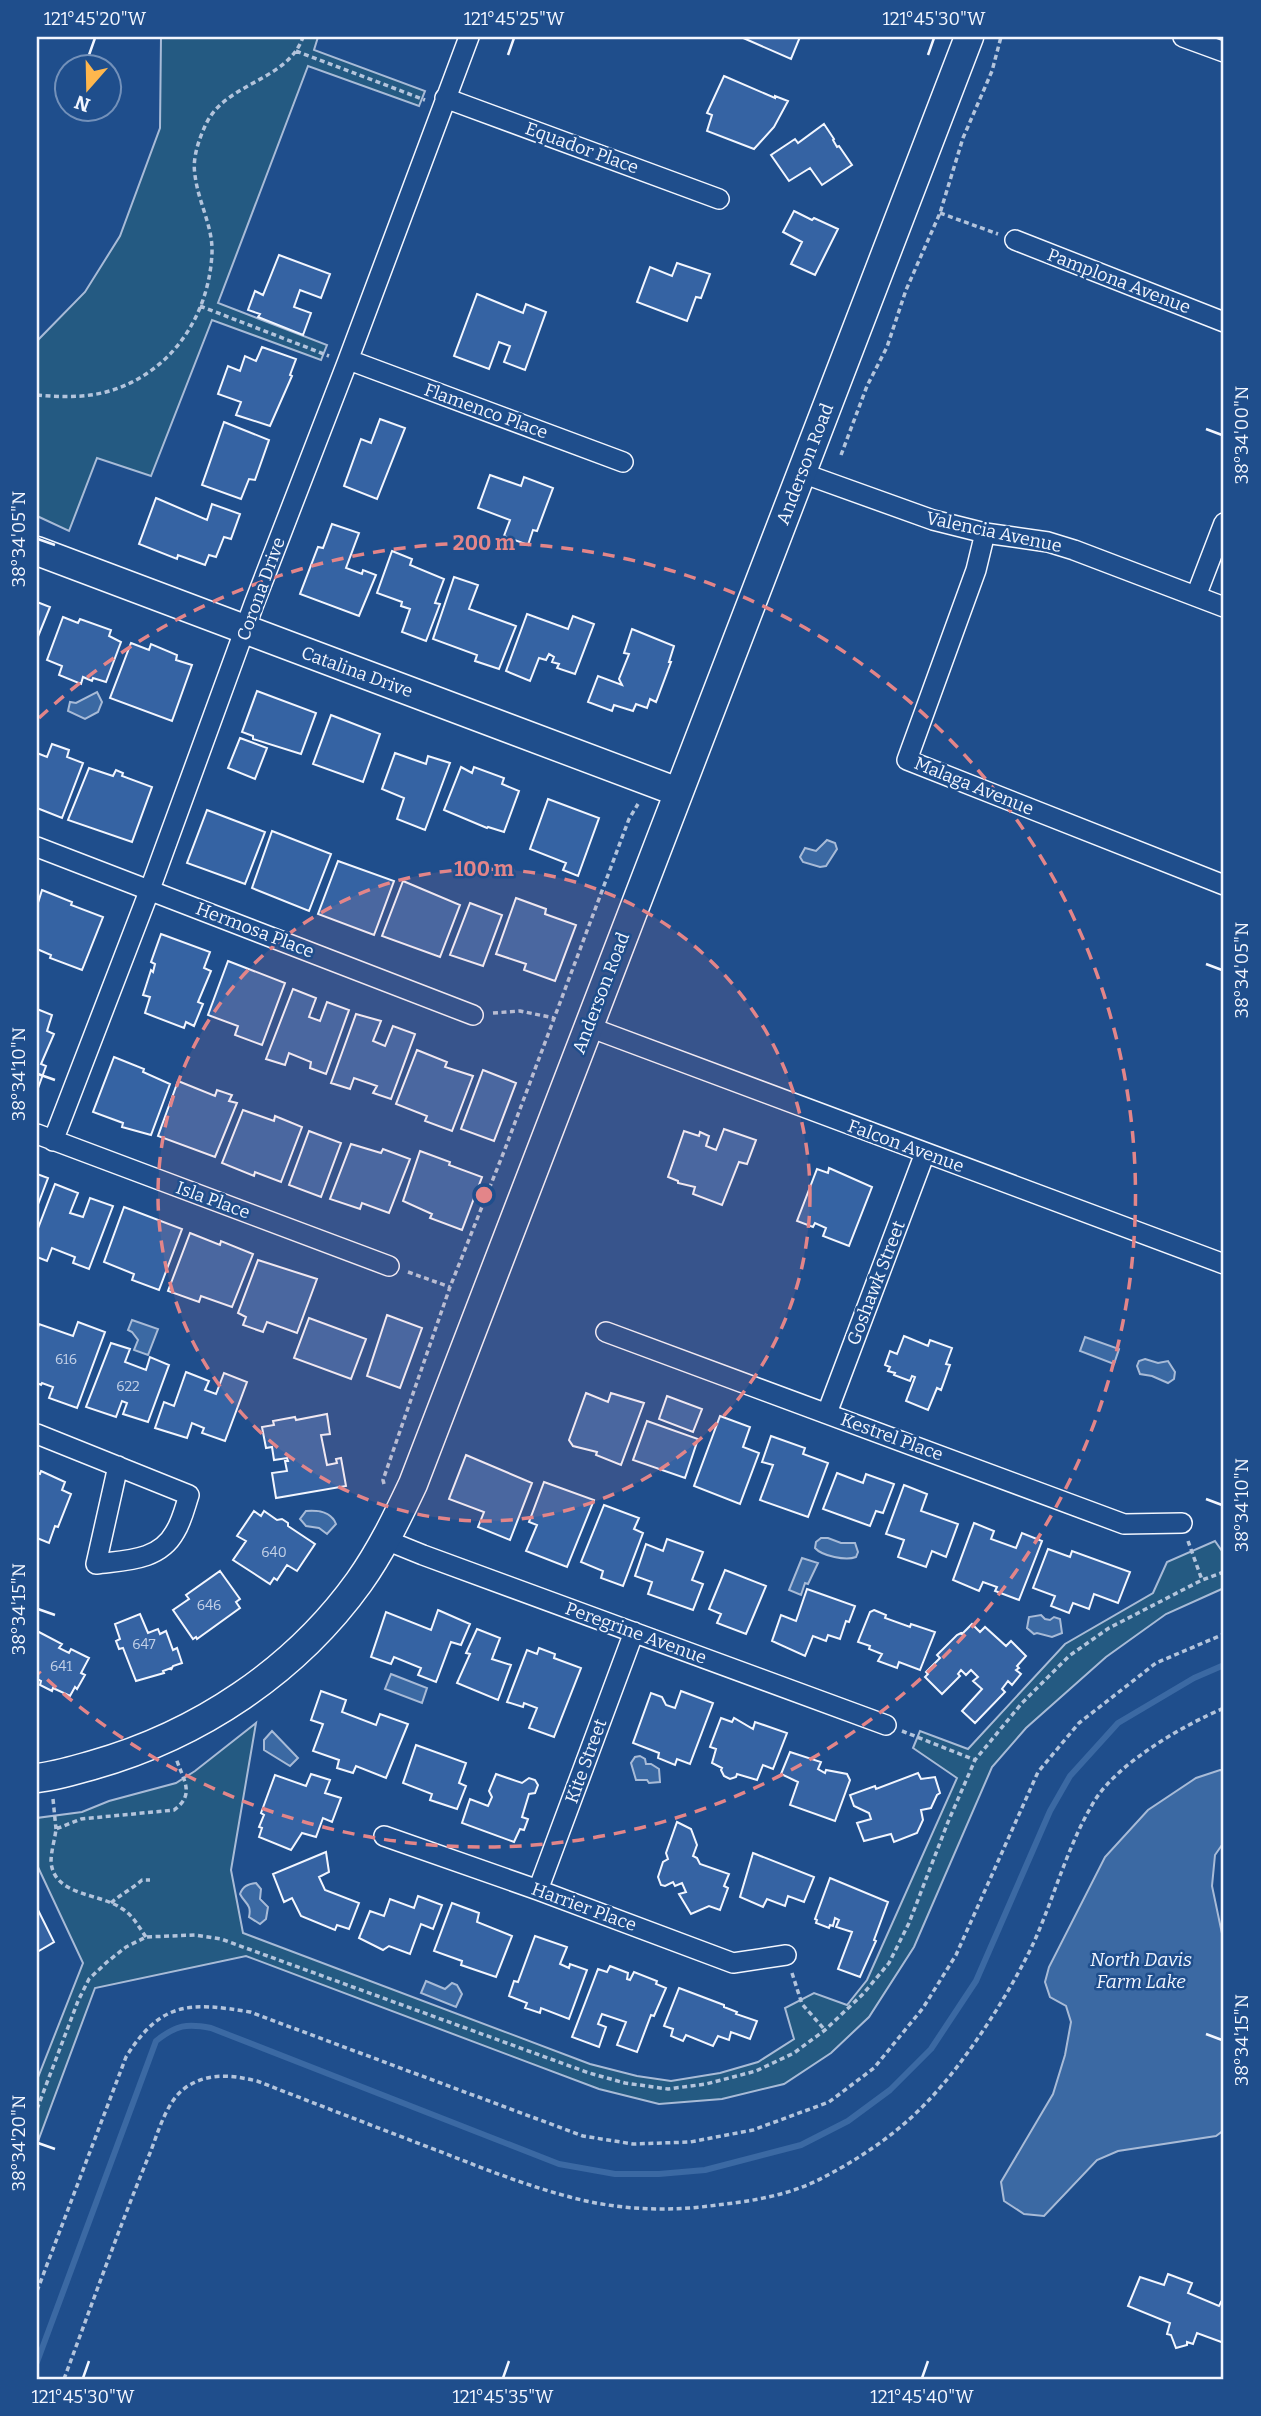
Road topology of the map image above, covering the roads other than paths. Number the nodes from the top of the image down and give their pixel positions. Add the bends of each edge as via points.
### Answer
1 (469, 37) edge
2 (969, 37) edge
3 (1183, 37) edge
4 (1224, 52) edge
5 (444, 102) junction
6 (719, 199) dead end
7 (1014, 240) road end
8 (1224, 322) edge
9 (348, 361) junction
10 (623, 462) dead end
11 (802, 473) junction
12 (1224, 523) edge
13 (985, 533) junction
14 (37, 551) edge
15 (1196, 596) junction
16 (1224, 607) edge
17 (246, 631) junction
18 (678, 792) junction
19 (37, 847) edge
20 (1224, 885) edge
21 (150, 889) junction
22 (473, 1015) road end
23 (589, 1027) junction
24 (45, 1138) edge
25 (925, 1153) junction
26 (1224, 1264) edge
27 (389, 1266) road end
28 (606, 1332) dead end
29 (827, 1413) junction
30 (37, 1434) edge
31 (118, 1466) junction
32 (1182, 1523) road end
33 (386, 1540) junction
34 (634, 1632) junction
35 (886, 1725) road end
36 (37, 1778) edge
37 (384, 1836) dead end
38 (538, 1890) junction
39 (786, 1955) road end

1 - 5 street, Corona Drive
2 - 11 street, Anderson Road
3 - 4 street
5 - 6 street, Equador Place
5 - 9 street, Corona Drive
7 - 8 street, Pamplona Avenue
9 - 10 street, Flamenco Place
9 - 17 street, Corona Drive
11 - 13 street, Valencia Avenue via 933,520
11 - 18 street, Anderson Road
12 - 15 street
13 - 15 street, Valencia Avenue via 1061,546
13 - 20 street, Malaga Avenue via 976,570 907,760
14 - 17 street, Catalina Drive
15 - 16 street, Valencia Avenue
17 - 18 street, Catalina Drive
17 - 21 street, Corona Drive
18 - 23 street, Anderson Road
19 - 21 street, Hermosa Place
21 - 22 street, Hermosa Place
21 - 24 street, Corona Drive
23 - 25 street, Falcon Avenue
23 - 33 street, Anderson Road via 413,1484
24 - 27 street, Isla Place
25 - 26 street, Falcon Avenue
25 - 29 street, Goshawk Street
28 - 29 street, Kestrel Place
29 - 32 street, Kestrel Place via 1124,1524
30 - 31 street
31 - 31 street via 116,1478 96,1564 158,1553 175,1532 189,1495
33 - 34 street, Peregrine Avenue
33 - 36 street, Anderson Road via 359,1582 295,1654 220,1712 118,1758
34 - 35 street, Peregrine Avenue
34 - 38 street, Kite Street
37 - 38 street, Harrier Place
38 - 39 street, Harrier Place via 733,1963

